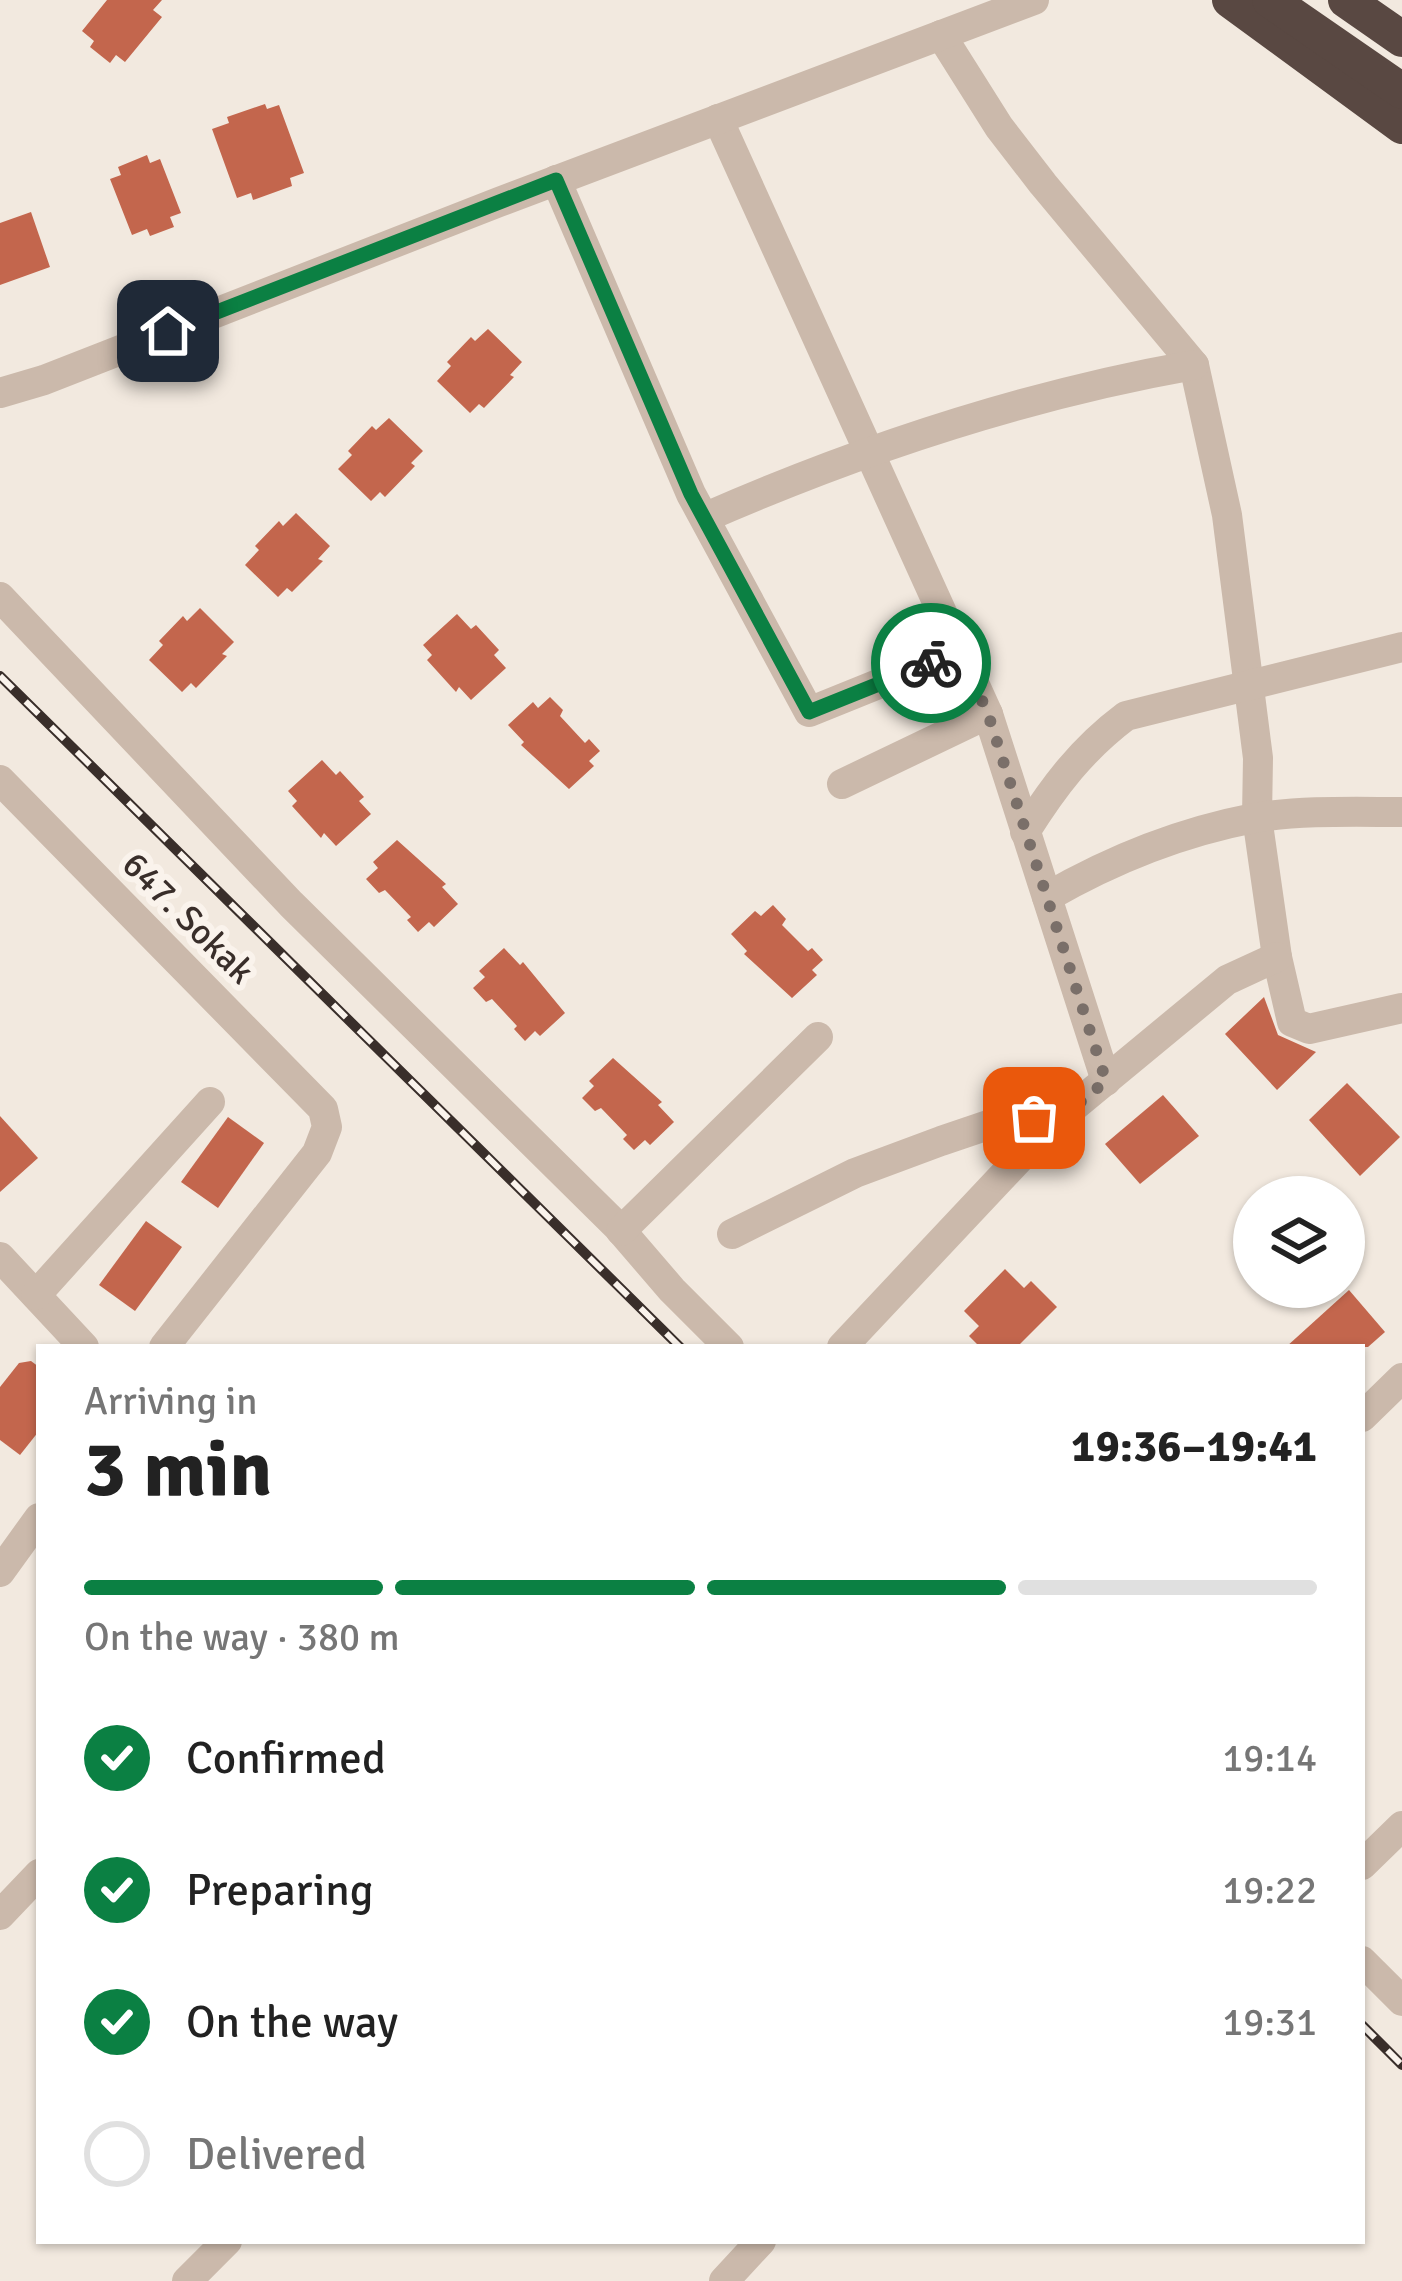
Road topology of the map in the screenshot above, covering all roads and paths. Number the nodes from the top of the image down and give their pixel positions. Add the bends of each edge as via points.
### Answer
1 (1034, 0) edge
2 (1229, 0) edge
3 (1270, 0) edge
4 (1346, 0) edge
5 (1389, 0) edge
6 (1402, 9) edge
7 (940, 35) junction
8 (1402, 39) edge
9 (1402, 91) edge
10 (718, 119) junction
11 (1402, 127) edge
12 (556, 180) junction
13 (1194, 365) junction
14 (0, 394) edge
15 (868, 451) junction
16 (706, 517) junction
17 (0, 597) edge
18 (1402, 646) edge
19 (960, 651) junction
20 (1249, 686) junction
21 (988, 714) junction
22 (0, 780) edge
23 (842, 784) dead end
24 (1402, 812) edge
25 (1257, 818) junction
26 (1024, 832) junction
27 (1047, 897) junction
28 (1277, 957) junction
29 (1402, 1008) edge
30 (818, 1037) dead end
31 (1106, 1081) junction
32 (211, 1102) dead end
33 (1067, 1113) junction
34 (621, 1231) junction
35 (732, 1234) dead end
36 (0, 1257) edge
37 (36, 1295) junction
38 (81, 1344) edge
39 (166, 1344) edge
40 (726, 1344) edge
41 (845, 1344) edge
42 (1402, 1378) edge
43 (1365, 1414) edge
44 (36, 1522) edge
45 (0, 1572) edge
46 (1402, 1826) edge
47 (1365, 1862) edge
48 (36, 1877) edge
49 (0, 1915) edge
50 (1365, 1964) edge
51 (1402, 2001) edge
52 (223, 2244) edge
53 (758, 2244) edge
54 (187, 2281) edge
55 (724, 2281) edge

1 - 7 street
2 - 11 highway
3 - 9 highway
4 - 8 highway
5 - 6 highway
7 - 10 street
7 - 13 street via 999,127
10 - 12 street
10 - 15 street
12 - 14 street
12 - 16 street
13 - 15 street via 1058,393
13 - 20 street via 1227,515
15 - 16 street
15 - 19 street
16 - 19 street via 809,712
17 - 34 street via 291,904
18 - 20 street
19 - 21 street
20 - 25 street
20 - 26 street via 1126,716 1063,772
21 - 23 street
21 - 26 street
22 - 39 street, 647. Sokak via 323,1109 327,1127 317,1153
24 - 25 street
25 - 27 street via 1102,866
25 - 28 street
26 - 27 street
27 - 31 street
28 - 29 street via 1297,1027
28 - 31 street via 1227,980
30 - 34 street
31 - 33 street
32 - 37 street
33 - 35 street via 1000,1121 940,1141 855,1172
33 - 41 street
34 - 40 street
36 - 37 street
37 - 38 street
42 - 43 street
44 - 45 street
46 - 47 street
48 - 49 street
50 - 51 street
52 - 54 street
53 - 55 street

